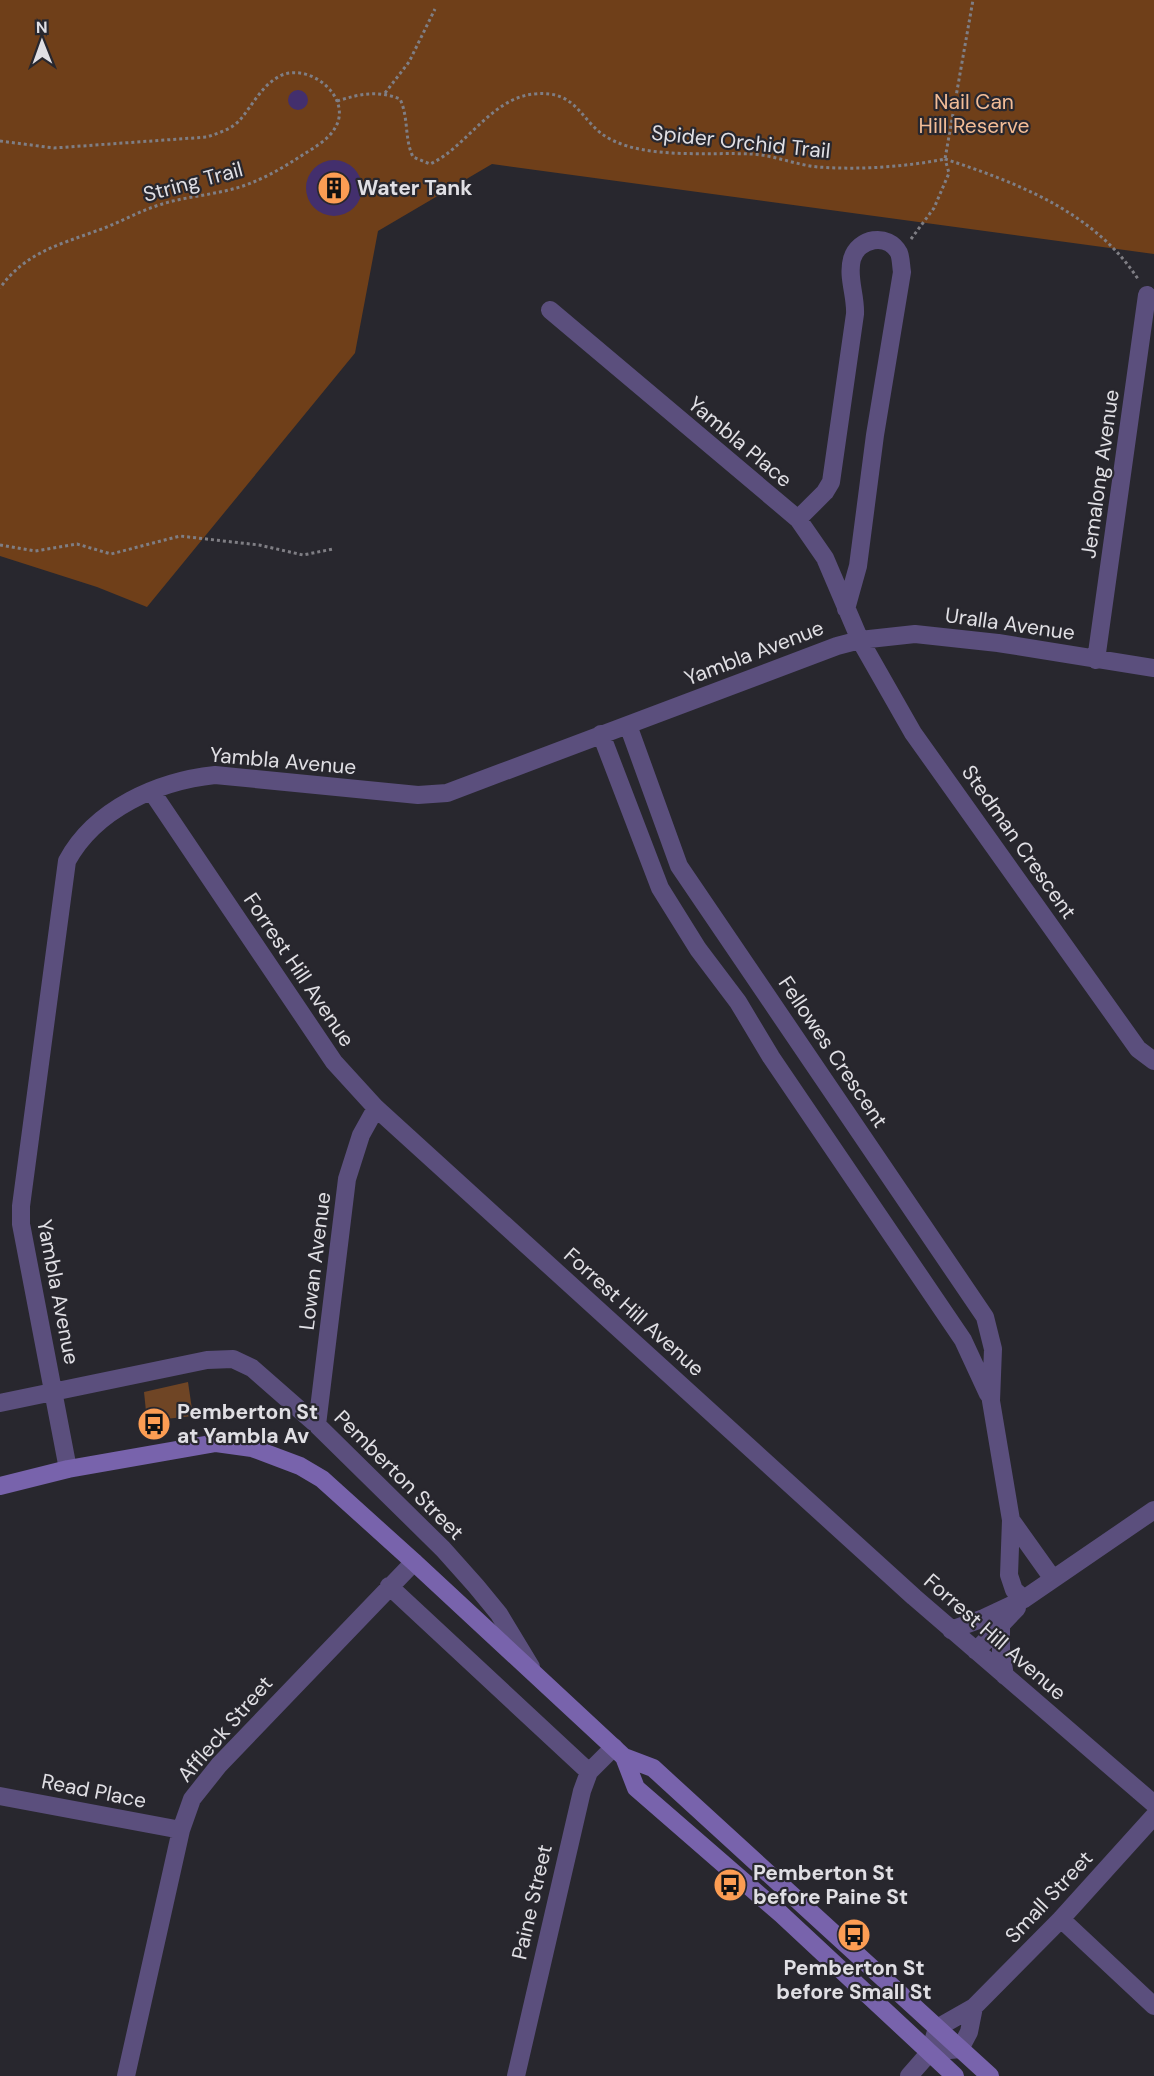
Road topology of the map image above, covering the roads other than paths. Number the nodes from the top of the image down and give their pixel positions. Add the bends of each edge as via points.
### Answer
1 (1147, 295) road end
2 (550, 310) dead end
3 (1136, 388) junction
4 (1154, 391) edge
5 (798, 519) junction
6 (846, 609) junction
7 (860, 639) junction
8 (1096, 660) junction
9 (1154, 668) edge
10 (628, 725) junction
11 (601, 734) junction
12 (152, 792) junction
13 (1154, 1061) edge
14 (376, 1108) junction
15 (54, 1394) junction
16 (991, 1401) junction
17 (0, 1403) edge
18 (318, 1425) junction
19 (68, 1469) junction
20 (0, 1486) edge
21 (1154, 1510) edge
22 (1011, 1520) junction
23 (414, 1562) junction
24 (1053, 1580) junction
25 (388, 1586) junction
26 (1024, 1599) junction
27 (1002, 1623) junction
28 (951, 1630) junction
29 (976, 1651) junction
30 (536, 1675) junction
31 (1005, 1676) junction
32 (619, 1752) junction
33 (590, 1772) junction
34 (0, 1796) edge
35 (1154, 1804) edge
36 (1154, 1816) edge
37 (180, 1830) junction
38 (796, 1897) junction
39 (781, 1914) junction
40 (1061, 1919) junction
41 (1154, 2006) edge
42 (974, 2007) junction
43 (937, 2028) junction
44 (960, 2049) junction
45 (930, 2052) junction
46 (126, 2076) edge
47 (516, 2076) edge
48 (909, 2076) edge
49 (955, 2076) edge
50 (990, 2076) edge

1 - 3 street, Jemalong Avenue
2 - 5 street, Yambla Place
3 - 4 street
3 - 8 street, Jemalong Avenue
5 - 6 street, Yambla Place via 825,558
5 - 6 street, Yambla Avenue via 831,482 855,314 849,269 852,255 864,242 886,242 899,254 902,272 858,566
6 - 7 street, Yambla Place
7 - 8 street, Uralla Avenue via 926,635
7 - 10 street, Yambla Avenue
7 - 13 street, Stedman Crescent via 913,732 1127,1034
8 - 9 street, Uralla Avenue
10 - 11 street, Yambla Avenue
10 - 16 street, Fellowes Crescent via 679,866 985,1317 993,1349
11 - 12 street, Yambla Avenue via 473,785 439,794 215,775 189,777
11 - 16 street, Fellowes Crescent via 663,894 963,1340
12 - 14 street, Forrest Hill Avenue via 334,1062
12 - 15 street, Yambla Avenue via 112,811 90,830 76,845 64,876 21,1206 21,1224
14 - 18 street, Lowan Avenue via 347,1179
14 - 28 street, Forrest Hill Avenue
15 - 17 street, Pemberton Street
15 - 18 street, Pemberton Street via 193,1362 232,1359 260,1373
15 - 19 street, Yambla Avenue
16 - 22 street, Fellowes Crescent
18 - 30 street, Pemberton Street via 476,1586 499,1614
19 - 20 main road, Pemberton Street
19 - 23 main road, Pemberton Street via 216,1443 252,1448 322,1479
21 - 24 street
22 - 24 street, Fellowes Crescent
22 - 26 street, Fellowes Crescent via 1009,1575 1014,1590
23 - 25 street, Affleck Street
23 - 30 main road, Pemberton Street
24 - 26 street
25 - 33 street
25 - 37 street, Affleck Street via 219,1765 192,1799
26 - 27 street
26 - 28 street
27 - 29 street
27 - 31 street
28 - 29 street, Forrest Hill Avenue
29 - 31 street, Forrest Hill Avenue
30 - 32 main road, Pemberton Street
31 - 35 street, Forrest Hill Avenue
32 - 33 street, Paine Street
32 - 38 main road, Pemberton Street via 652,1768
32 - 39 main road, Pemberton Street via 636,1788
33 - 47 street, Paine Street via 573,1822
34 - 37 street, Read Place
36 - 40 street, Small Street
37 - 46 street, Affleck Street
38 - 39 main road
38 - 43 main road, Pemberton Street
39 - 45 main road, Pemberton Street
40 - 41 street
40 - 42 street, Small Street
42 - 43 street, Small Street
42 - 44 street via 969,2032
43 - 44 main road, Pemberton Street
43 - 45 street
44 - 45 street
44 - 50 main road, Pemberton Street
45 - 48 street
45 - 49 main road, Pemberton Street

